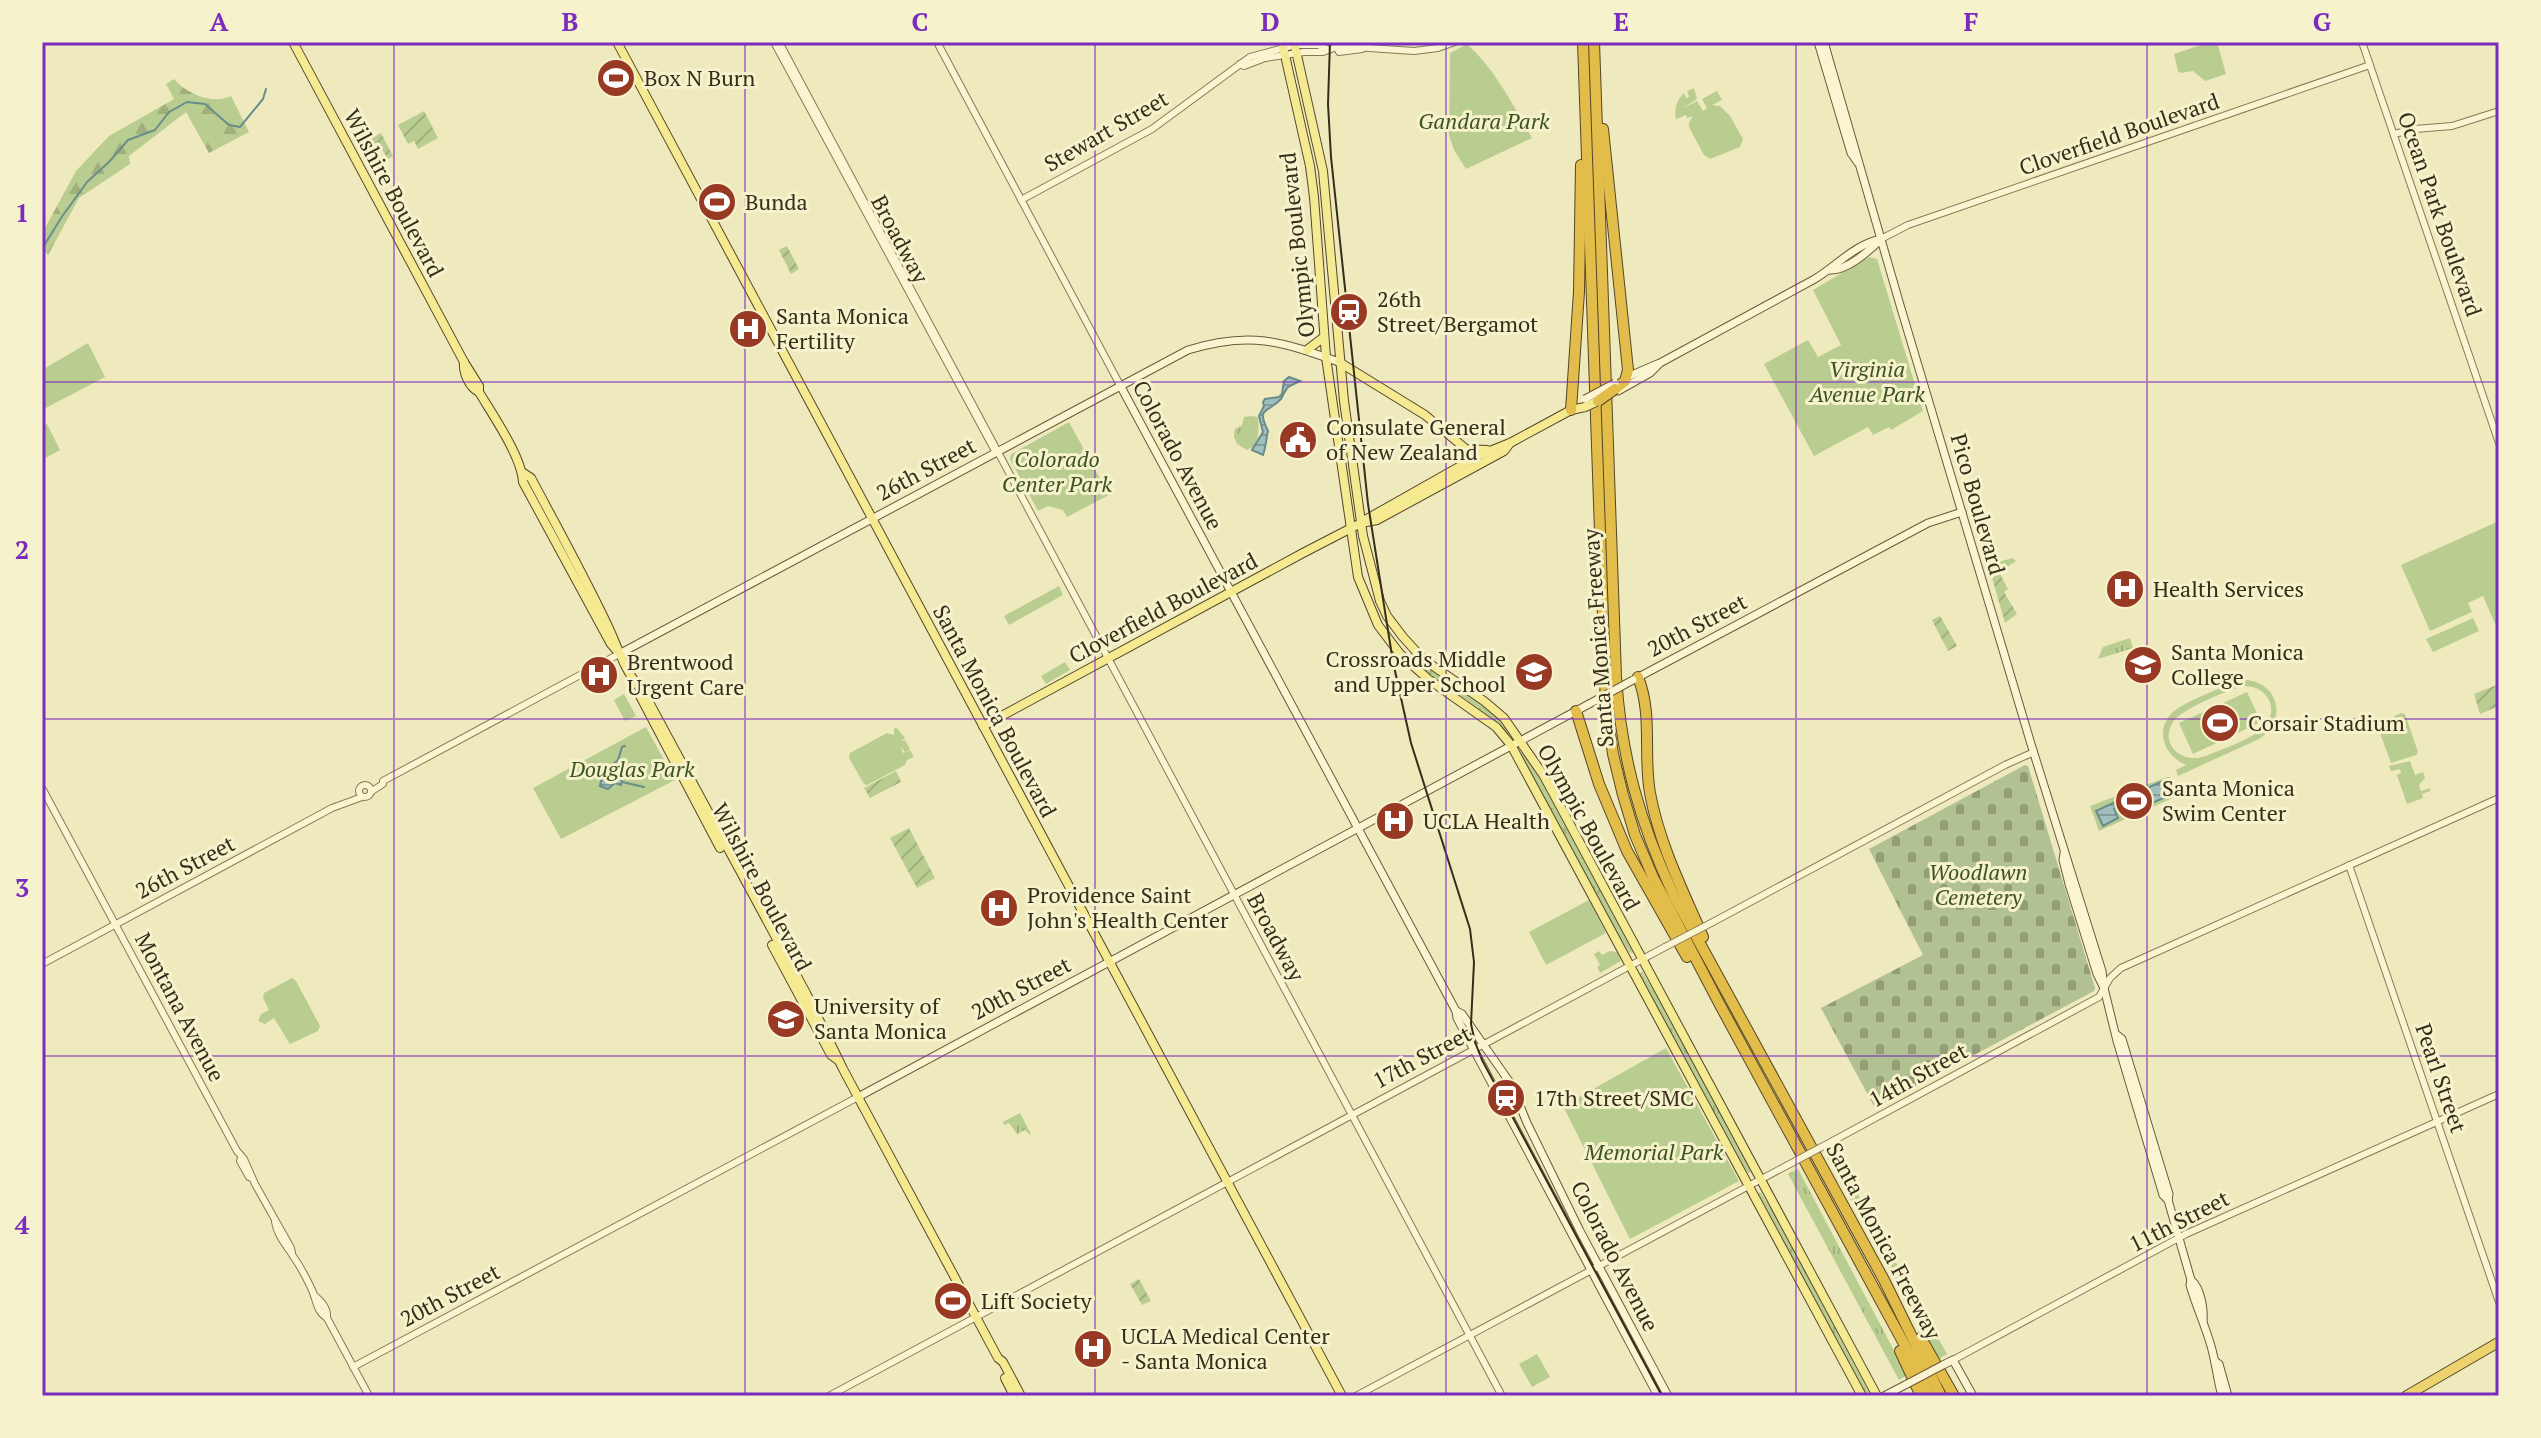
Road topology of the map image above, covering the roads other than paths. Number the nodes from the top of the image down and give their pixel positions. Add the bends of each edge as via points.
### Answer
1 (293, 42) edge
2 (617, 42) edge
3 (776, 42) edge
4 (937, 42) edge
5 (1455, 42) edge
6 (1583, 42) edge
7 (1594, 42) edge
8 (1821, 42) edge
9 (2362, 42) edge
10 (1295, 47) edge
11 (1283, 48) edge
12 (1595, 64) junction
13 (2370, 65) junction
14 (1584, 87) junction
15 (2499, 111) edge
16 (2394, 134) junction
17 (1021, 200) junction
18 (1881, 239) junction
19 (1324, 337) junction
20 (1307, 350) junction
21 (1326, 357) junction
22 (1339, 362) junction
23 (1659, 363) junction
24 (1628, 376) junction
25 (1120, 385) junction
26 (1615, 388) junction
27 (1598, 401) joint
28 (1585, 403) junction
29 (1571, 410) junction
30 (1510, 443) junction
31 (2499, 443) edge
32 (1494, 448) junction
33 (996, 451) junction
34 (1962, 512) junction
35 (871, 519) junction
36 (1361, 523) junction
37 (1350, 529) junction
38 (1232, 592) junction
39 (619, 654) junction
40 (1107, 658) junction
41 (1635, 679) junction
42 (1576, 711) junction
43 (983, 726) junction
44 (1521, 740) junction
45 (1511, 745) junction
46 (670, 748) junction
47 (2034, 752) junction
48 (42, 788) edge
49 (370, 788) junction
50 (360, 794) junction
51 (2499, 798) edge
52 (1359, 827) junction
53 (2349, 865) junction
54 (1233, 894) junction
55 (115, 925) junction
56 (1641, 959) junction
57 (1109, 961) junction
58 (42, 964) edge
59 (1631, 965) junction
60 (2104, 988) junction
61 (1720, 1005) junction
62 (1456, 1011) junction
63 (1737, 1012) junction
64 (816, 1024) junction
65 (826, 1032) junction
66 (1483, 1044) junction
67 (1473, 1049) junction
68 (838, 1060) junction
69 (2499, 1094) edge
70 (858, 1097) junction
71 (1351, 1115) junction
72 (2438, 1121) junction
73 (1761, 1179) junction
74 (1227, 1182) junction
75 (1749, 1185) junction
76 (2178, 1238) junction
77 (1595, 1268) junction
78 (1884, 1280) junction
79 (2499, 1302) edge
80 (976, 1316) junction
81 (1890, 1320) junction
82 (1471, 1336) junction
83 (2499, 1342) edge
84 (998, 1358) junction
85 (1953, 1360) junction
86 (2215, 1361) junction
87 (353, 1367) junction
88 (369, 1396) edge
89 (829, 1396) edge
90 (1014, 1396) edge
91 (1021, 1396) edge
92 (1342, 1396) edge
93 (1356, 1396) edge
94 (1502, 1396) edge
95 (1658, 1396) edge
96 (1668, 1396) edge
97 (1862, 1396) edge
98 (1877, 1396) edge
99 (1884, 1396) edge
100 (1921, 1396) edge
101 (1930, 1396) edge
102 (1941, 1396) edge
103 (1954, 1396) edge
104 (1973, 1396) edge
105 (2222, 1396) edge
106 (2228, 1396) edge
107 (2406, 1396) edge

1 - 39 main road, Wilshire Boulevard
2 - 35 main road, Santa Monica Boulevard
3 - 33 street, Broadway
4 - 17 street, Colorado Avenue
5 - 10 street, Stewart Street via 1420,51
6 - 14 highway, Santa Monica Freeway
7 - 12 highway, Santa Monica Freeway
8 - 18 main road, Pico Boulevard
9 - 13 street, Ocean Park Boulevard
10 - 11 street, Stewart Street
10 - 22 main road, Olympic Boulevard via 1325,181
11 - 17 street, Stewart Street via 1240,64 1152,129
11 - 19 main road, Olympic Boulevard via 1310,166
12 - 24 highway
12 - 63 highway, Santa Monica Freeway via 1618,716 1634,795 1654,854
13 - 16 street, Ocean Park Boulevard
13 - 18 street, Cloverfield Boulevard via 1908,225
14 - 29 highway
14 - 61 highway, Santa Monica Freeway via 1609,731 1635,835
15 - 16 street via 2452,126
16 - 31 street, Ocean Park Boulevard
17 - 25 street, Colorado Avenue
18 - 23 main road, Cloverfield Boulevard
18 - 34 main road, Pico Boulevard
19 - 20 main road
19 - 21 main road, Olympic Boulevard
20 - 21 main road, 26th Street
20 - 25 main road, 26th Street via 1267,340 1218,342 1169,358
21 - 22 main road, 26th Street
21 - 37 main road, Olympic Boulevard
22 - 32 main road, 26th Street via 1425,415 1466,449
22 - 36 main road, Olympic Boulevard
23 - 24 main road, Cloverfield Boulevard
23 - 26 main road, Cloverfield Boulevard via 1650,373
24 - 26 highway
25 - 33 main road, 26th Street
25 - 38 main road, Colorado Avenue
26 - 27 highway, bridge
26 - 28 main road, Cloverfield Boulevard, bridge
27 - 28 main road, Cloverfield Boulevard, bridge
28 - 29 main road, Cloverfield Boulevard
29 - 30 main road, Cloverfield Boulevard
30 - 32 main road, Cloverfield Boulevard
30 - 36 main road, Cloverfield Boulevard via 1377,520
32 - 36 main road, Cloverfield Boulevard
33 - 35 main road, 26th Street
33 - 40 street, Broadway
34 - 41 main road, 20th Street via 1928,523
34 - 47 main road, Pico Boulevard
35 - 39 main road, 26th Street
35 - 43 main road, Santa Monica Boulevard
36 - 37 main road, Cloverfield Boulevard
36 - 44 main road, Olympic Boulevard via 1373,581 1389,619 1423,659 1495,710
37 - 38 main road, Cloverfield Boulevard
37 - 45 main road, Olympic Boulevard via 1363,592 1391,643 1418,671 1496,727
38 - 40 main road, Cloverfield Boulevard
38 - 52 main road, Colorado Avenue
39 - 46 main road, Wilshire Boulevard
39 - 49 street, 26th Street
40 - 43 main road, Cloverfield Boulevard
40 - 54 street, Broadway
41 - 42 main road, 20th Street, bridge
41 - 63 highway via 1647,706 1648,778 1657,823
42 - 44 main road, 20th Street
42 - 61 highway via 1627,851
43 - 57 main road, Santa Monica Boulevard
44 - 45 main road, 20th Street
44 - 56 main road, Olympic Boulevard
45 - 52 main road, 20th Street
45 - 59 main road, Olympic Boulevard
46 - 64 main road, Wilshire Boulevard
46 - 65 main road, Wilshire Boulevard
47 - 56 street, 17th Street, bridge
47 - 60 main road, Pico Boulevard
48 - 55 street, Montana Avenue
49 - 50 street via 369,796
49 - 50 street via 362,785
50 - 55 street, 26th Street
51 - 53 street, 14th Street
52 - 54 main road, 20th Street
52 - 62 main road, Colorado Avenue
53 - 60 street, 14th Street via 2121,968
53 - 72 street, Pearl Street
54 - 57 main road, 20th Street
54 - 71 street, Broadway
55 - 58 street, 26th Street
55 - 87 street, Montana Avenue
56 - 59 street, 17th Street
56 - 73 main road, Olympic Boulevard
57 - 70 main road, 20th Street
57 - 74 main road, Santa Monica Boulevard
59 - 66 street, 17th Street
59 - 75 main road, Olympic Boulevard
60 - 73 street, 14th Street, bridge via 2086,1005
60 - 76 main road, Pico Boulevard
61 - 81 highway, Santa Monica Freeway
62 - 66 main road, Colorado Avenue
62 - 67 main road, Colorado Avenue
63 - 78 highway, Santa Monica Freeway
64 - 65 main road
64 - 68 main road, Wilshire Boulevard
65 - 68 main road, Wilshire Boulevard
66 - 67 street, 17th Street
66 - 77 main road, Colorado Avenue via 1515,1091
67 - 71 street, 17th Street
67 - 77 main road, Colorado Avenue
68 - 70 main road, Wilshire Boulevard
69 - 72 street, 11th Street
70 - 80 main road, Wilshire Boulevard
70 - 87 street, 20th Street
71 - 74 street, 17th Street
71 - 82 street, Broadway
72 - 76 street, 11th Street
72 - 79 street, Pearl Street
73 - 75 street, 14th Street
73 - 98 main road, Olympic Boulevard
74 - 80 street, 17th Street
74 - 92 main road, Santa Monica Boulevard
75 - 77 street, 14th Street
75 - 97 main road, Olympic Boulevard
76 - 85 street, 11th Street
76 - 86 main road, Pico Boulevard
77 - 82 street, 14th Street
77 - 95 main road, Colorado Avenue
77 - 96 main road, Colorado Avenue
78 - 102 highway, Santa Monica Freeway
78 - 103 highway
80 - 84 main road, Wilshire Boulevard
80 - 89 street, 17th Street
81 - 100 highway via 1892,1337
81 - 101 highway, Santa Monica Freeway
82 - 93 street, 14th Street
82 - 94 street, Broadway
83 - 107 highway
84 - 90 main road, Wilshire Boulevard
84 - 91 main road, Wilshire Boulevard
85 - 99 main road, 11th Street, bridge
85 - 104 main road
86 - 105 main road, Pico Boulevard
86 - 106 main road, Pico Boulevard
87 - 88 street, Montana Avenue

